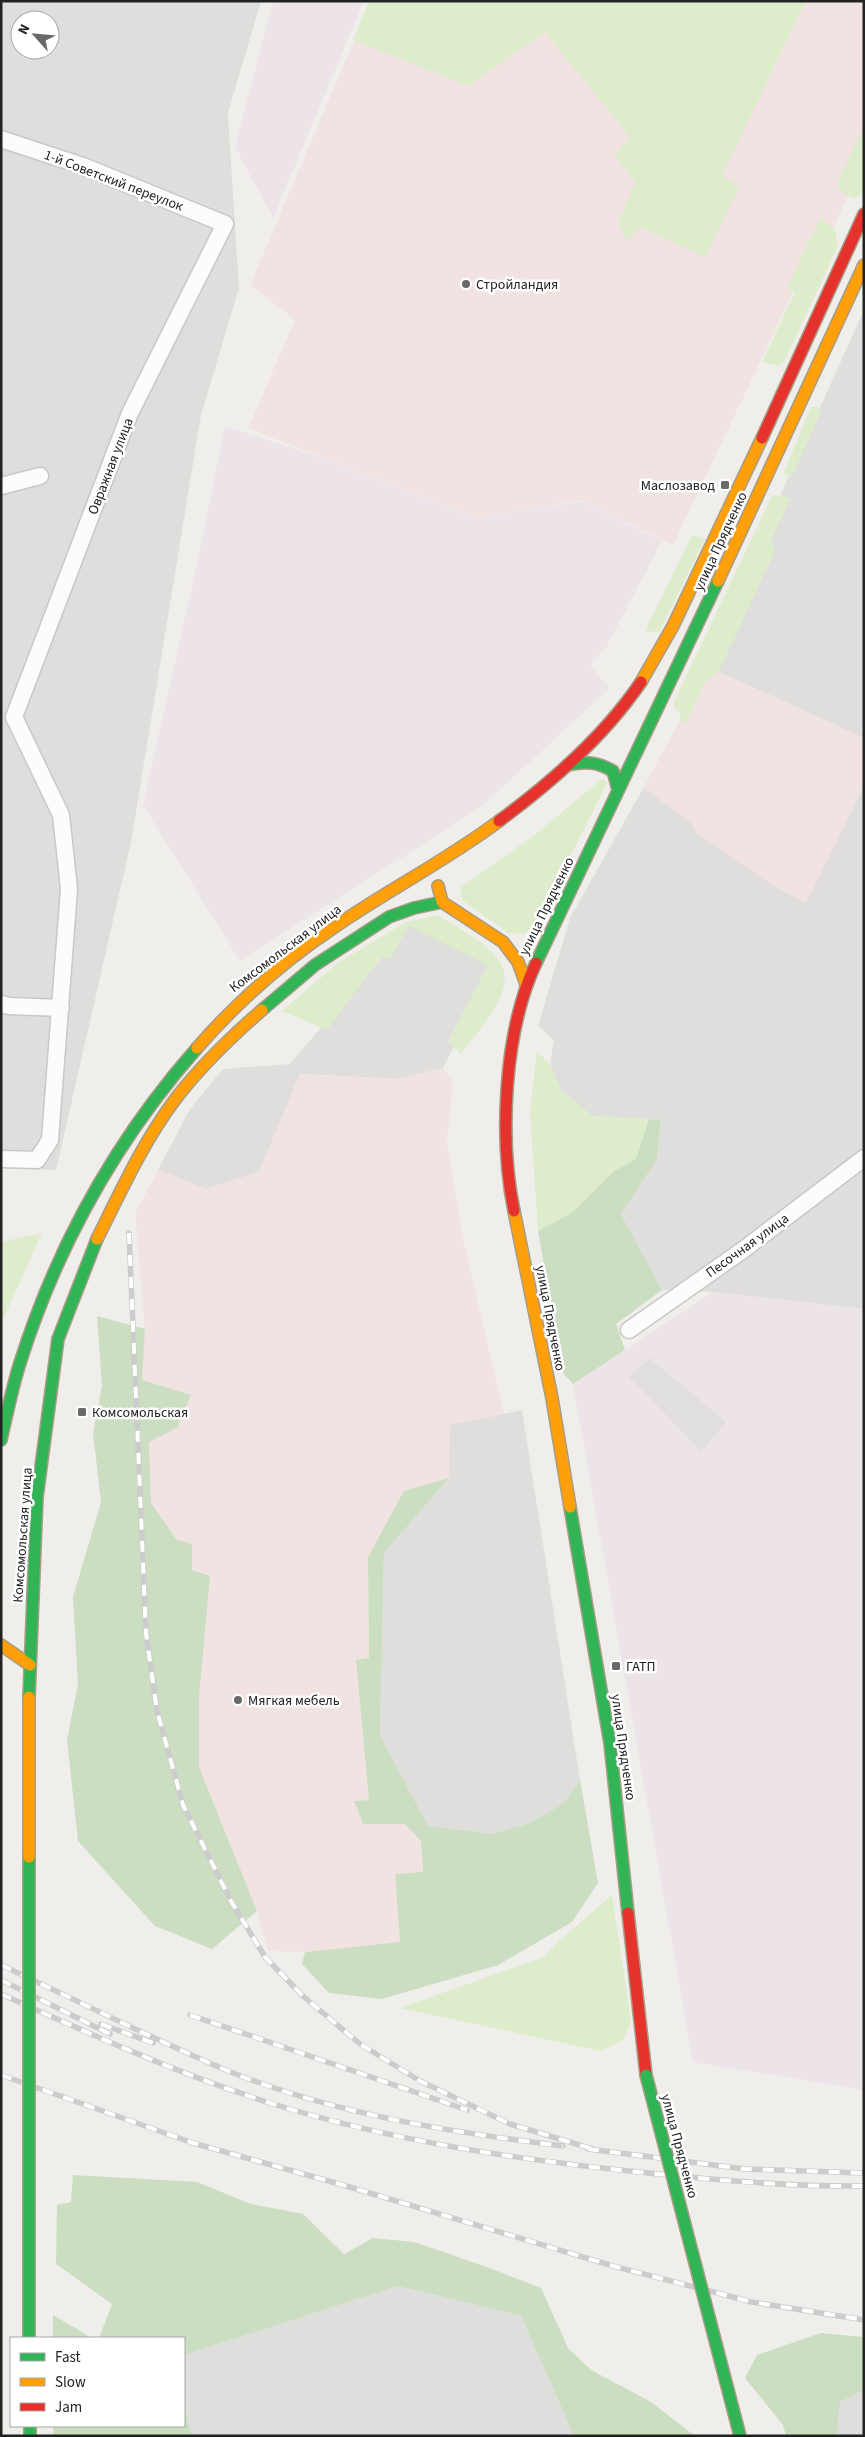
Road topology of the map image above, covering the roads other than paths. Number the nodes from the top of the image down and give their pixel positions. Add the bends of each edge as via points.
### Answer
1 (1, 139) edge
2 (864, 214) edge
3 (225, 224) joint
4 (864, 265) edge
5 (752, 461) junction
6 (771, 470) junction
7 (40, 476) dead end
8 (1, 486) edge
9 (568, 765) junction
10 (618, 790) junction
11 (441, 861) junction
12 (442, 902) junction
13 (548, 937) junction
14 (503, 942) junction
15 (534, 943) dead end
16 (519, 945) dead end
17 (526, 984) junction
18 (1, 1004) edge
19 (61, 1008) junction
20 (864, 1158) edge
21 (1, 1159) edge
22 (629, 1330) dead end
23 (1, 1440) edge
24 (1, 1645) edge
25 (30, 1665) junction
26 (28, 2337) edge
27 (740, 2436) edge

1 - 3 street, 1-й Советский переулок via 83,166
2 - 5 main road, улица Прядченко
3 - 19 street, Овражная улица via 130,413 14,717 61,815 69,889
4 - 6 main road, улица Прядченко
5 - 6 main road
5 - 9 main road, улица Прядченко via 657,657 622,707
6 - 10 main road, улица Прядченко
7 - 8 street
9 - 10 main road via 598,762 613,771
9 - 11 main road, Комсомольская улица via 526,801
10 - 13 main road, улица Прядченко
11 - 12 main road via 436,881
11 - 23 main road, Комсомольская улица via 332,928 245,995 177,1066 127,1132 46,1286 24,1348
12 - 14 main road
12 - 25 main road, Комсомольская улица via 389,917 315,965 240,1030 176,1097 131,1169 90,1252 58,1339 37,1497
13 - 15 main road
13 - 17 main road, улица Прядченко
14 - 16 main road
14 - 17 main road via 518,962
17 - 27 main road, улица Прядченко, bridge via 506,1098 509,1185 552,1398 610,1743 646,2075
18 - 19 street
19 - 21 street via 50,1140 37,1160
20 - 22 street, Песочная улица via 743,1250
24 - 25 main road
25 - 26 main road, Комсомольская улица, bridge

